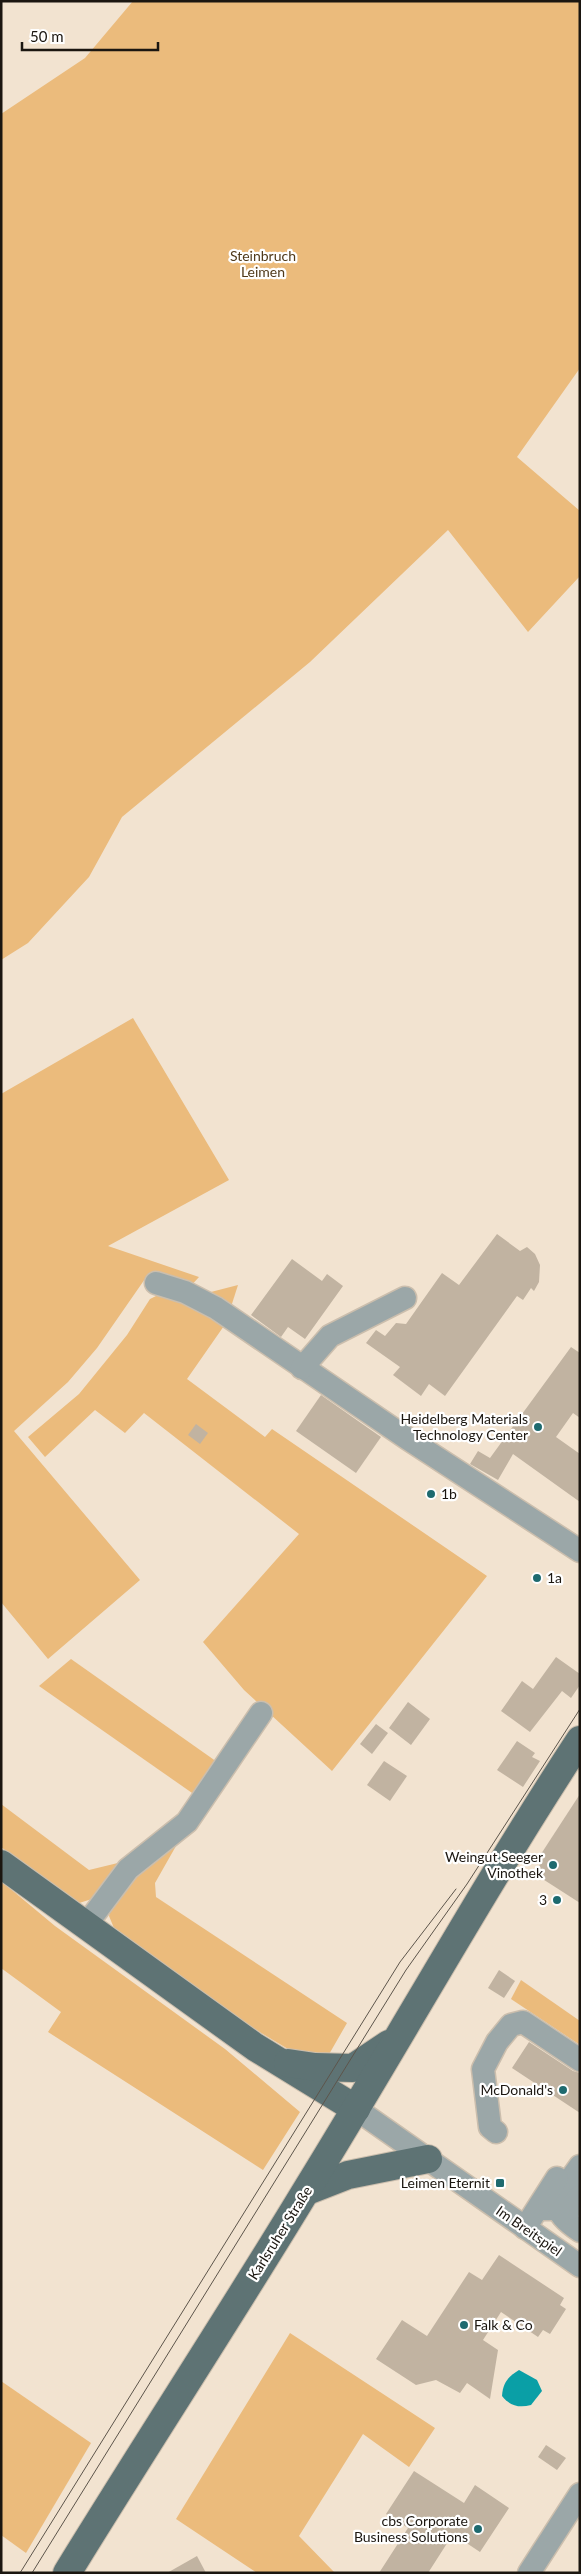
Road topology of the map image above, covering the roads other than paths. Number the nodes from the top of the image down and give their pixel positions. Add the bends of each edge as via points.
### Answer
1 (156, 1282) dead end
2 (405, 1298) dead end
3 (302, 1368) junction
4 (580, 1551) edge
5 (261, 1713) dead end
6 (580, 1740) edge
7 (1, 1864) edge
8 (86, 1924) junction
9 (396, 2042) junction
10 (580, 2060) edge
11 (279, 2062) junction
12 (356, 2110) junction
13 (496, 2132) dead end
14 (428, 2159) junction
15 (580, 2166) edge
16 (558, 2175) dead end
17 (306, 2191) junction
18 (579, 2197) edge
19 (547, 2209) junction
20 (525, 2228) junction
21 (580, 2231) edge
22 (580, 2266) edge
23 (580, 2494) edge
24 (67, 2573) edge
25 (529, 2573) edge

1 - 3 street via 216,1308
2 - 3 street via 330,1336
3 - 4 street
5 - 8 street via 186,1822 128,1869
6 - 9 main road, Karlsruher Straße via 530,1815
7 - 8 main road
8 - 11 main road
9 - 11 main road via 387,2044 353,2068
9 - 12 main road, Karlsruher Straße
10 - 13 street via 523,2022 511,2025 497,2042 483,2069 490,2126
11 - 12 main road
12 - 14 street, Im Breitspiel
12 - 17 main road, Karlsruher Straße
14 - 17 main road via 348,2175
14 - 20 street, Im Breitspiel
15 - 19 street via 557,2201
16 - 19 street
17 - 24 main road, Karlsruher Straße
18 - 19 street via 570,2209
19 - 20 street
19 - 21 street
20 - 22 street, Im Breitspiel
23 - 25 street

